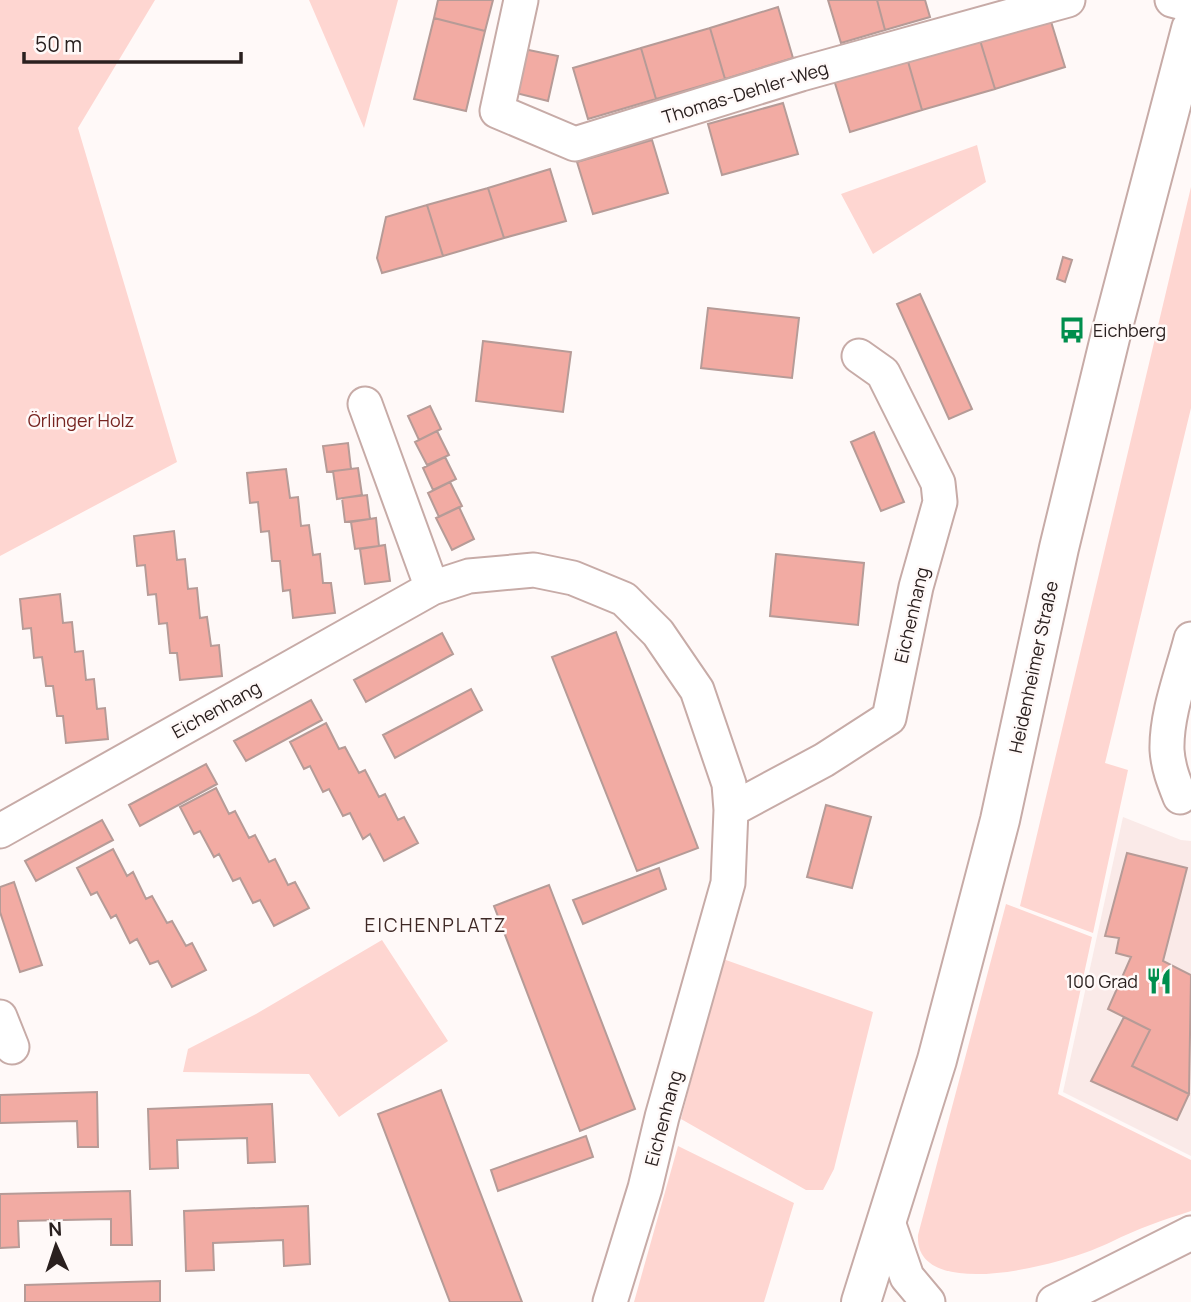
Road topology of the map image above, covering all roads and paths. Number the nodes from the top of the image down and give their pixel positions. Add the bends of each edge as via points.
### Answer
1 (521, 0) edge
2 (1068, 0) edge
3 (1172, 0) edge
4 (1191, 5) edge
5 (1191, 29) edge
6 (859, 356) dead end
7 (365, 404) dead end
8 (432, 589) junction
9 (1191, 639) edge
10 (1180, 797) dead end
11 (731, 810) junction
12 (0, 831) edge
13 (887, 1219) junction
14 (1191, 1233) edge
15 (610, 1302) edge
16 (861, 1302) edge
17 (928, 1302) edge
18 (1054, 1302) edge

1 - 2 street, Thomas-Dehler-Weg via 497,111 575,144 800,74
3 - 4 street
5 - 13 main road, Heidenheimer Straße via 1059,548 1000,820 937,1060
6 - 11 street, Eichenhang via 883,373 938,483 940,502 916,587 889,718 824,760
7 - 8 street
8 - 11 street, Eichenhang via 496,571 534,570 573,578 624,599 658,633 697,690 729,784
8 - 12 street, Eichenhang
9 - 10 street via 1168,730 1170,770
11 - 15 street, Eichenhang via 728,883
13 - 16 main road, Heidenheimer Straße
13 - 17 street via 907,1277
14 - 18 street

